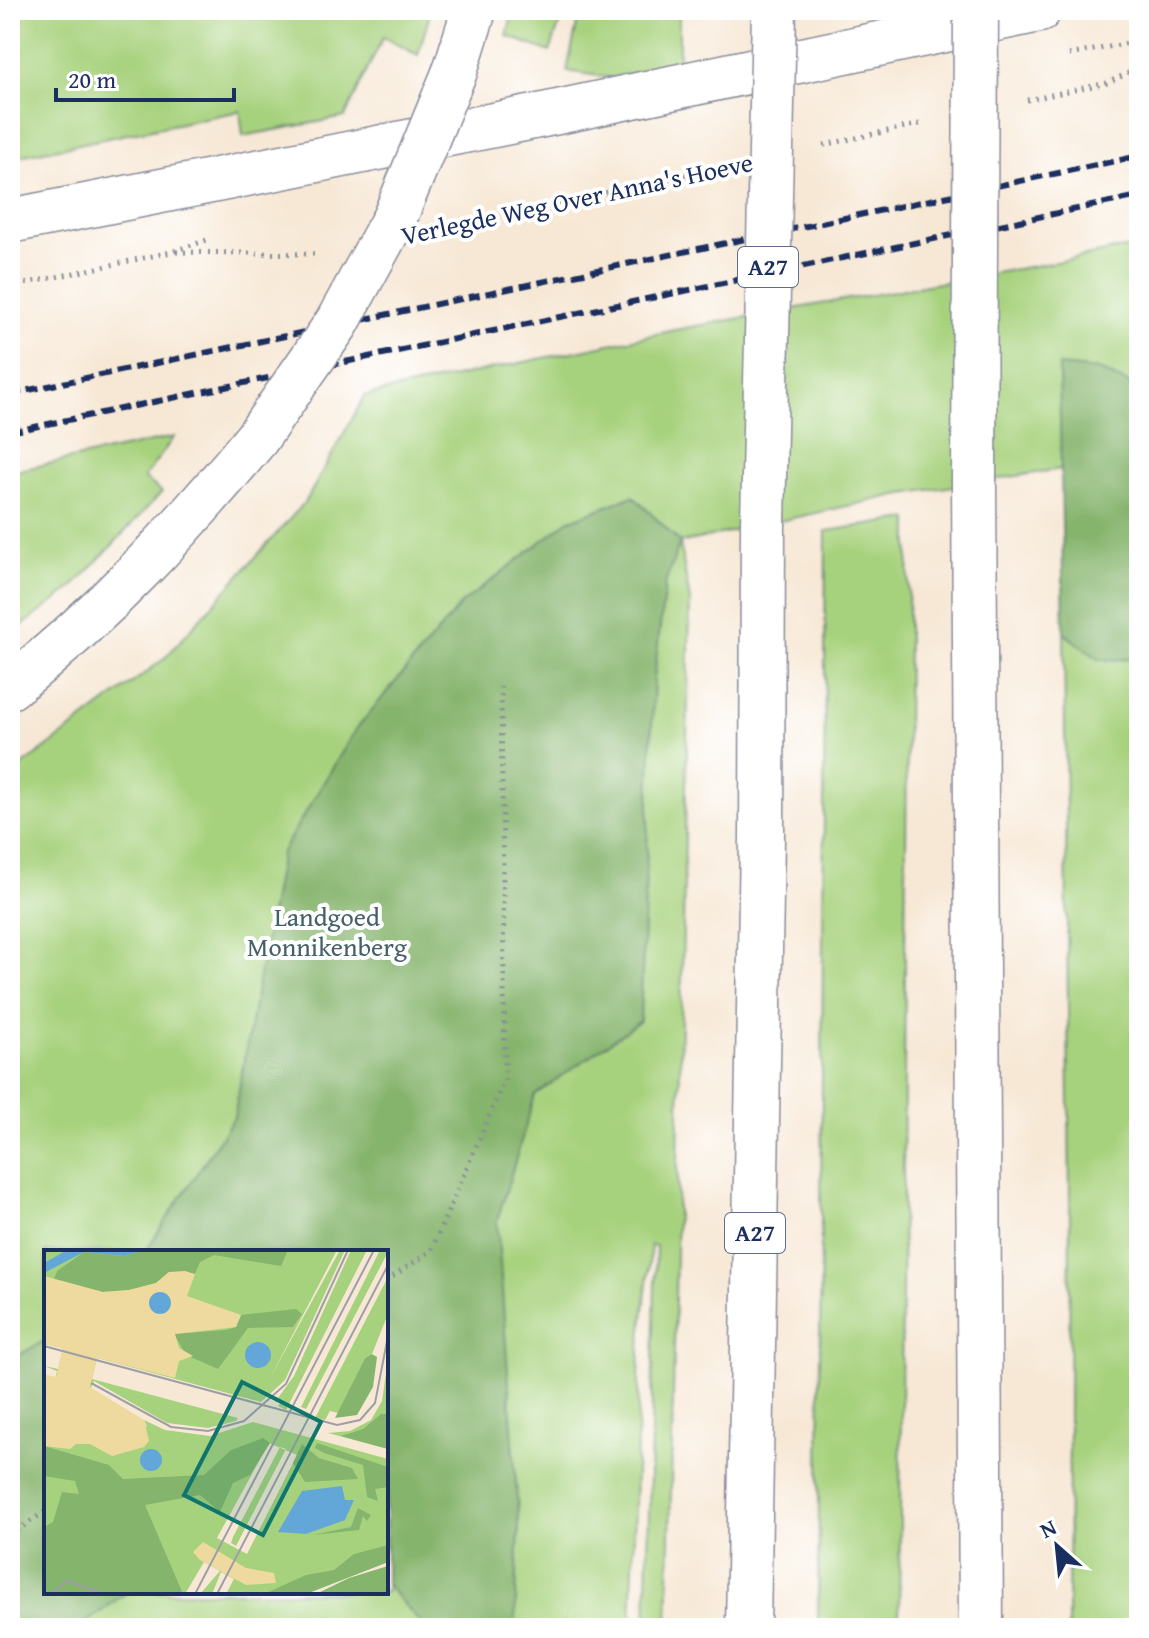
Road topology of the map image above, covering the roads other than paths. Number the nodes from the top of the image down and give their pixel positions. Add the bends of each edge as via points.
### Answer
1 (474, 10) edge
2 (774, 10) edge
3 (976, 10) edge
4 (1039, 10) edge
5 (10, 221) edge
6 (10, 687) edge
7 (748, 1628) edge
8 (981, 1628) edge

1 - 6 main road, bridge via 395,217 337,323 257,438 194,515 127,586
2 - 7 main road, A27, bridge
3 - 8 main road, bridge
4 - 5 main road

